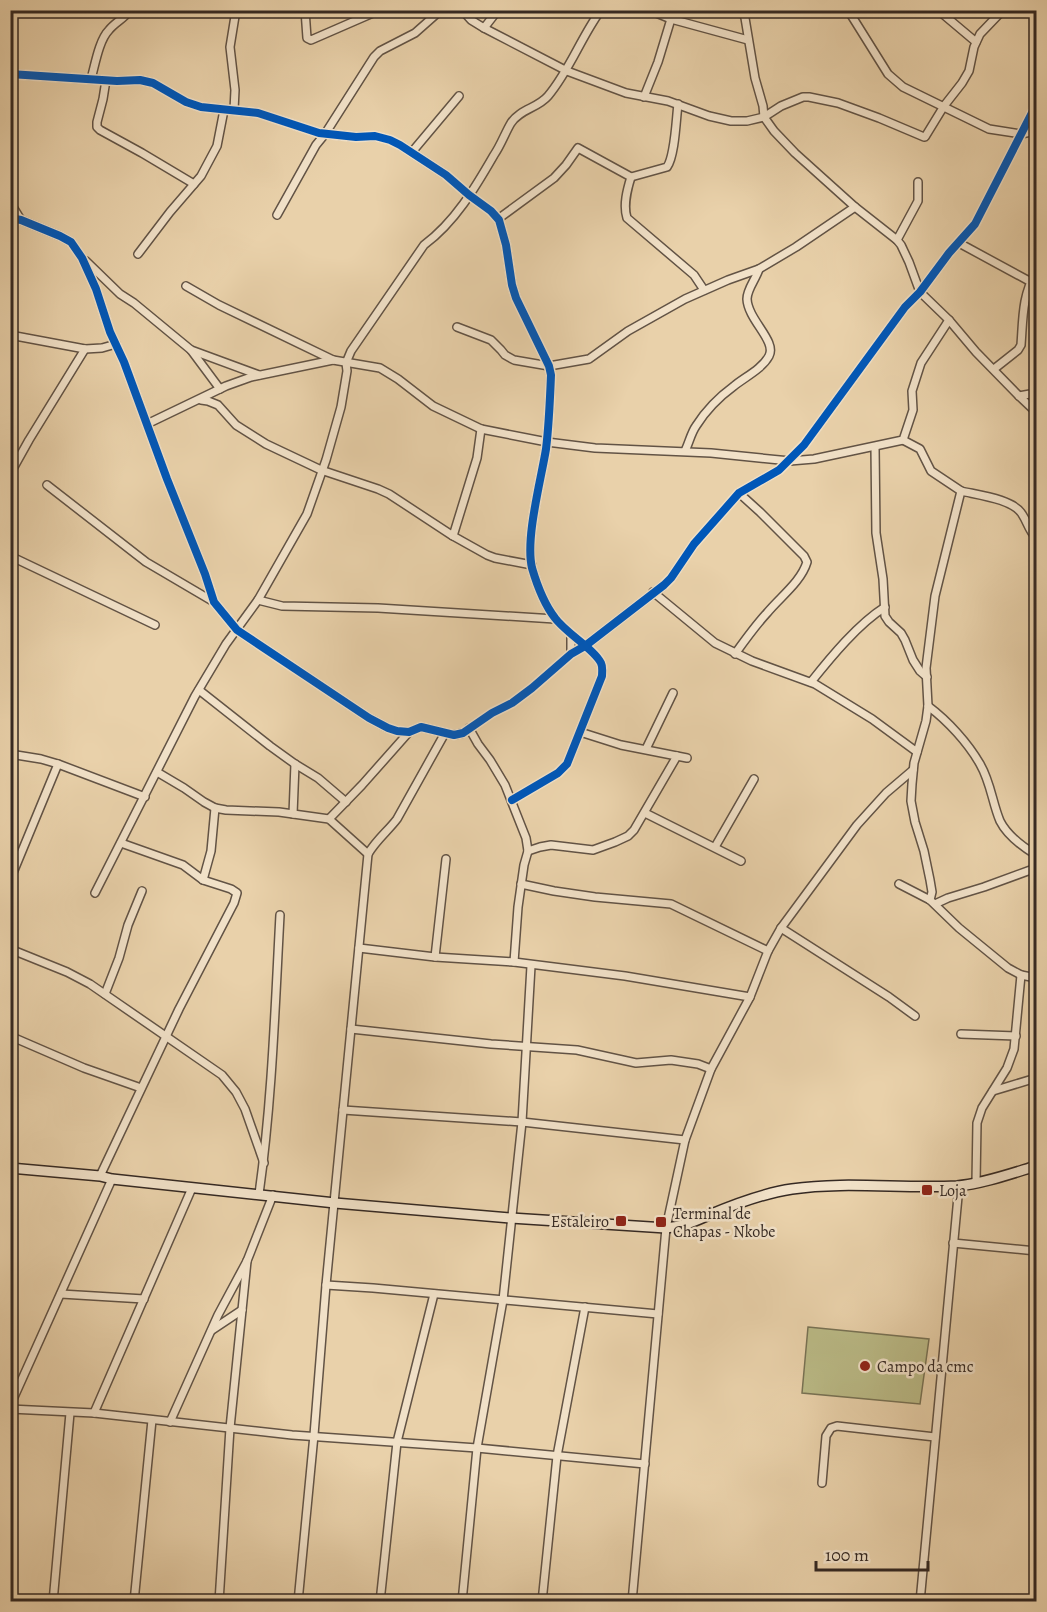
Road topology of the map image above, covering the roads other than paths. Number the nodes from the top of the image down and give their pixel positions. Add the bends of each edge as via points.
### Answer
1 (130, 10) edge
2 (236, 10) edge
3 (305, 10) edge
4 (380, 10) edge
5 (441, 10) edge
6 (498, 10) edge
7 (601, 10) edge
8 (649, 10) edge
9 (742, 10) edge
10 (848, 10) edge
11 (938, 10) edge
12 (1003, 10) edge
13 (463, 11) edge
14 (671, 19) junction
15 (484, 28) junction
16 (748, 40) junction
17 (976, 42) junction
18 (567, 71) junction
19 (10, 74) edge
20 (91, 79) junction
21 (106, 80) junction
22 (459, 96) dead end
23 (644, 97) junction
24 (678, 104) junction
25 (1036, 105) edge
26 (944, 106) junction
27 (224, 110) junction
28 (234, 110) junction
29 (764, 117) junction
30 (1036, 131) edge
31 (325, 134) junction
32 (1021, 134) junction
33 (411, 152) junction
34 (631, 177) junction
35 (918, 182) dead end
36 (194, 184) junction
37 (469, 195) junction
38 (10, 202) edge
39 (855, 207) junction
40 (277, 215) dead end
41 (10, 218) edge
42 (498, 219) junction
43 (21, 220) junction
44 (897, 240) junction
45 (959, 243) junction
46 (138, 254) dead end
47 (82, 258) junction
48 (759, 269) junction
49 (1036, 272) edge
50 (1031, 282) junction
51 (186, 286) dead end
52 (704, 290) junction
53 (920, 292) junction
54 (949, 320) junction
55 (457, 327) dead end
56 (10, 335) edge
57 (116, 344) junction
58 (85, 349) junction
59 (191, 350) junction
60 (333, 360) junction
61 (346, 363) junction
62 (549, 366) junction
63 (994, 369) junction
64 (259, 375) junction
65 (219, 390) junction
66 (1036, 391) edge
67 (1019, 396) junction
68 (198, 400) junction
69 (218, 405) junction
70 (1036, 409) edge
71 (147, 424) junction
72 (481, 429) junction
73 (903, 440) junction
74 (547, 442) junction
75 (875, 447) junction
76 (685, 451) junction
77 (790, 461) junction
78 (321, 470) junction
79 (10, 474) edge
80 (47, 485) dead end
81 (962, 490) junction
82 (740, 493) junction
83 (453, 536) junction
84 (1036, 538) edge
85 (10, 556) edge
86 (532, 565) junction
87 (653, 592) junction
88 (258, 600) junction
89 (214, 603) junction
90 (885, 607) junction
91 (555, 619) junction
92 (155, 626) dead end
93 (237, 630) junction
94 (570, 635) junction
95 (585, 646) junction
96 (571, 654) junction
97 (735, 654) junction
98 (927, 677) junction
99 (811, 682) junction
100 (200, 690) junction
101 (673, 693) dead end
102 (928, 706) junction
103 (469, 729) junction
104 (409, 732) junction
105 (580, 732) junction
106 (445, 733) junction
107 (646, 749) junction
108 (916, 752) junction
109 (10, 754) edge
110 (677, 756) junction
111 (687, 758) dead end
112 (58, 764) junction
113 (296, 764) junction
114 (913, 770) junction
115 (157, 772) junction
116 (754, 779) dead end
117 (145, 797) junction
118 (512, 800) junction
119 (346, 802) junction
120 (215, 808) junction
121 (645, 813) junction
122 (293, 814) junction
123 (329, 819) junction
124 (121, 843) junction
125 (715, 847) junction
126 (528, 851) junction
127 (368, 854) junction
128 (1036, 855) edge
129 (446, 859) dead end
130 (741, 861) dead end
131 (1036, 868) edge
132 (10, 880) edge
133 (203, 880) junction
134 (521, 884) junction
135 (899, 884) dead end
136 (142, 891) dead end
137 (95, 893) dead end
138 (933, 902) junction
139 (280, 915) dead end
140 (781, 928) junction
141 (359, 948) junction
142 (10, 949) edge
143 (768, 951) junction
144 (435, 957) junction
145 (514, 962) junction
146 (531, 966) junction
147 (1021, 975) junction
148 (1036, 978) edge
149 (105, 994) junction
150 (750, 997) junction
151 (915, 1016) dead end
152 (351, 1029) junction
153 (961, 1034) dead end
154 (10, 1036) edge
155 (167, 1036) junction
156 (1016, 1036) junction
157 (526, 1046) junction
158 (711, 1069) junction
159 (1036, 1078) edge
160 (141, 1088) junction
161 (993, 1091) junction
162 (344, 1110) junction
163 (522, 1122) junction
164 (685, 1140) junction
165 (264, 1162) junction
166 (1036, 1166) edge
167 (10, 1168) edge
168 (100, 1176) junction
169 (112, 1179) junction
170 (976, 1182) junction
171 (958, 1186) junction
172 (192, 1188) junction
173 (259, 1194) junction
174 (273, 1195) junction
175 (335, 1203) junction
176 (511, 1218) junction
177 (666, 1228) junction
178 (953, 1243) junction
179 (1036, 1251) edge
180 (247, 1261) junction
181 (326, 1285) junction
182 (61, 1294) junction
183 (434, 1294) junction
184 (144, 1299) junction
185 (503, 1300) junction
186 (585, 1307) junction
187 (242, 1310) junction
188 (658, 1314) junction
189 (211, 1330) junction
190 (10, 1408) edge
191 (70, 1413) junction
192 (94, 1413) junction
193 (152, 1420) junction
194 (170, 1422) junction
195 (230, 1428) junction
196 (314, 1435) junction
197 (935, 1437) junction
198 (397, 1442) junction
199 (477, 1448) junction
200 (557, 1456) junction
201 (645, 1464) junction
202 (822, 1483) dead end
203 (52, 1602) edge
204 (134, 1602) edge
205 (219, 1602) edge
206 (298, 1602) edge
207 (380, 1602) edge
208 (462, 1602) edge
209 (542, 1602) edge
210 (632, 1602) edge
211 (920, 1602) edge

1 - 20 street via 105,35
2 - 28 street via 230,47
3 - 4 street via 307,38 311,40
5 - 31 street via 415,33 374,57
6 - 15 street
7 - 18 street
8 - 14 street
9 - 16 street
10 - 26 street via 888,74 903,87
11 - 17 street
12 - 17 street
13 - 15 street
14 - 16 street
14 - 23 street
15 - 18 street
16 - 29 street
17 - 26 street via 969,71
18 - 23 street
18 - 37 street via 542,102 512,121
19 - 20 street
20 - 21 street
21 - 27 street via 153,83 186,102
21 - 36 street via 96,122 100,130
22 - 33 street
23 - 24 street
24 - 29 street via 731,121
24 - 34 street via 670,163 662,170
25 - 32 street
26 - 29 street via 925,137 838,103 809,97 781,106
26 - 32 street via 989,129
27 - 28 street
27 - 36 street via 217,146
28 - 31 street via 258,113
29 - 39 street via 795,153
30 - 32 street
31 - 33 street via 375,136
31 - 40 street
32 - 45 street via 982,213
33 - 37 street
34 - 42 street via 578,148 554,178
34 - 52 street via 626,197 627,218 694,276
35 - 44 street via 918,201
36 - 46 street
37 - 42 street
37 - 61 street via 451,220 424,245
38 - 43 street
39 - 44 street
39 - 48 street
41 - 43 street
42 - 62 street via 516,298
43 - 47 street via 71,242
44 - 53 street
45 - 50 street
45 - 53 street
47 - 57 street
47 - 59 street via 120,294
48 - 52 street
48 - 76 street via 747,293 748,310 770,342 769,356 710,407 695,427
49 - 50 street
50 - 63 street via 1023,307 1021,345
51 - 60 street
52 - 62 street via 637,325 589,359
53 - 54 street
53 - 77 street
54 - 63 street
54 - 73 street via 921,363
55 - 62 street via 490,340 510,359
56 - 58 street
57 - 58 street
57 - 71 street
58 - 79 street
59 - 64 street
59 - 65 street
60 - 61 street
60 - 64 street
61 - 72 street via 380,368 433,406
61 - 78 street via 341,407
62 - 74 street
63 - 67 street
64 - 65 street
65 - 68 street
65 - 69 street
66 - 67 street
67 - 70 street
68 - 69 street
68 - 71 street
69 - 78 street via 250,435
71 - 89 street
72 - 74 street
72 - 83 street via 477,458
73 - 75 street
73 - 81 street via 920,449 931,471
74 - 76 street
74 - 86 street via 532,537
75 - 77 street
75 - 90 street via 876,533
76 - 77 street
77 - 82 street
78 - 83 street via 378,489
78 - 88 street via 307,514
80 - 89 street via 146,562
81 - 84 street via 1012,505 1021,512
81 - 98 street via 935,596
82 - 87 street via 694,544 671,578
82 - 97 street via 807,562 797,580
83 - 86 street via 495,558
85 - 92 street
86 - 91 street
87 - 95 street
87 - 97 street via 699,631
88 - 91 street via 282,606
88 - 93 street
89 - 93 street
90 - 98 street via 885,616 901,633 913,660
90 - 99 street via 841,646
91 - 94 street
93 - 100 street
93 - 104 street via 369,718
94 - 95 street
94 - 96 street
95 - 96 street
95 - 105 street via 601,662 602,676
96 - 103 street via 517,699
97 - 99 street
98 - 102 street
99 - 108 street
100 - 113 street
100 - 115 street
101 - 107 street
102 - 108 street
102 - 128 street via 950,726 980,764 1007,832
103 - 106 street via 454,735
103 - 118 street
104 - 106 street via 421,727
104 - 119 street
105 - 107 street
105 - 118 street via 564,770
106 - 127 street via 397,819
107 - 110 street
108 - 114 street
109 - 112 street
110 - 111 street
110 - 121 street
112 - 117 street
112 - 132 street
113 - 119 street
113 - 122 street
114 - 138 street via 911,801
114 - 140 street via 857,825
115 - 117 street
115 - 120 street
116 - 125 street
117 - 124 street
118 - 126 street
119 - 123 street
120 - 122 street
120 - 133 street via 211,851
121 - 125 street
121 - 126 street via 628,836 593,850 551,845
122 - 123 street
123 - 127 street
124 - 133 street via 183,865
124 - 137 street
125 - 130 street
126 - 134 street
127 - 141 street
129 - 144 street
131 - 138 street
133 - 155 street via 237,893
134 - 143 street via 595,897 671,904
134 - 145 street
135 - 138 street
136 - 149 street
138 - 147 street via 991,955
139 - 165 street
140 - 143 street
140 - 151 street
141 - 144 street
141 - 152 street
142 - 149 street via 67,972
143 - 150 street
144 - 145 street
145 - 146 street
146 - 150 street via 625,976
146 - 157 street
147 - 148 street
147 - 156 street
149 - 155 street
150 - 158 street
152 - 157 street
152 - 162 street
153 - 156 street
154 - 160 street
155 - 160 street
155 - 165 street via 229,1083 245,1109
156 - 161 street via 1011,1060
157 - 158 street via 577,1050 636,1063 671,1060
157 - 163 street
158 - 164 street
159 - 161 street
160 - 168 street
161 - 170 street via 977,1123
162 - 163 street
162 - 175 street
163 - 164 street
163 - 176 street
164 - 177 street
165 - 173 street
166 - 170 street
167 - 168 street
168 - 169 street
169 - 172 street
169 - 182 street
170 - 171 street
171 - 177 street via 794,1189 768,1194 687,1225
171 - 178 street
172 - 173 street
172 - 184 street
173 - 174 street
174 - 175 street
174 - 180 street
175 - 176 street
175 - 181 street
176 - 177 street
176 - 185 street
177 - 188 street
178 - 179 street
178 - 197 street
180 - 187 street
180 - 189 street
181 - 183 street
181 - 196 street
182 - 184 street
182 - 190 street
183 - 185 street
183 - 198 street
184 - 192 street
185 - 186 street
185 - 199 street
186 - 188 street
186 - 200 street
187 - 189 street
187 - 195 street
188 - 201 street
189 - 194 street
190 - 191 street
191 - 192 street
191 - 203 street
192 - 193 street
193 - 194 street
193 - 204 street
194 - 195 street
195 - 196 street
195 - 205 street
196 - 198 street
196 - 206 street
197 - 202 street via 831,1428 826,1436
197 - 211 street
198 - 199 street
198 - 207 street
199 - 200 street
199 - 208 street
200 - 201 street
200 - 209 street
201 - 210 street

